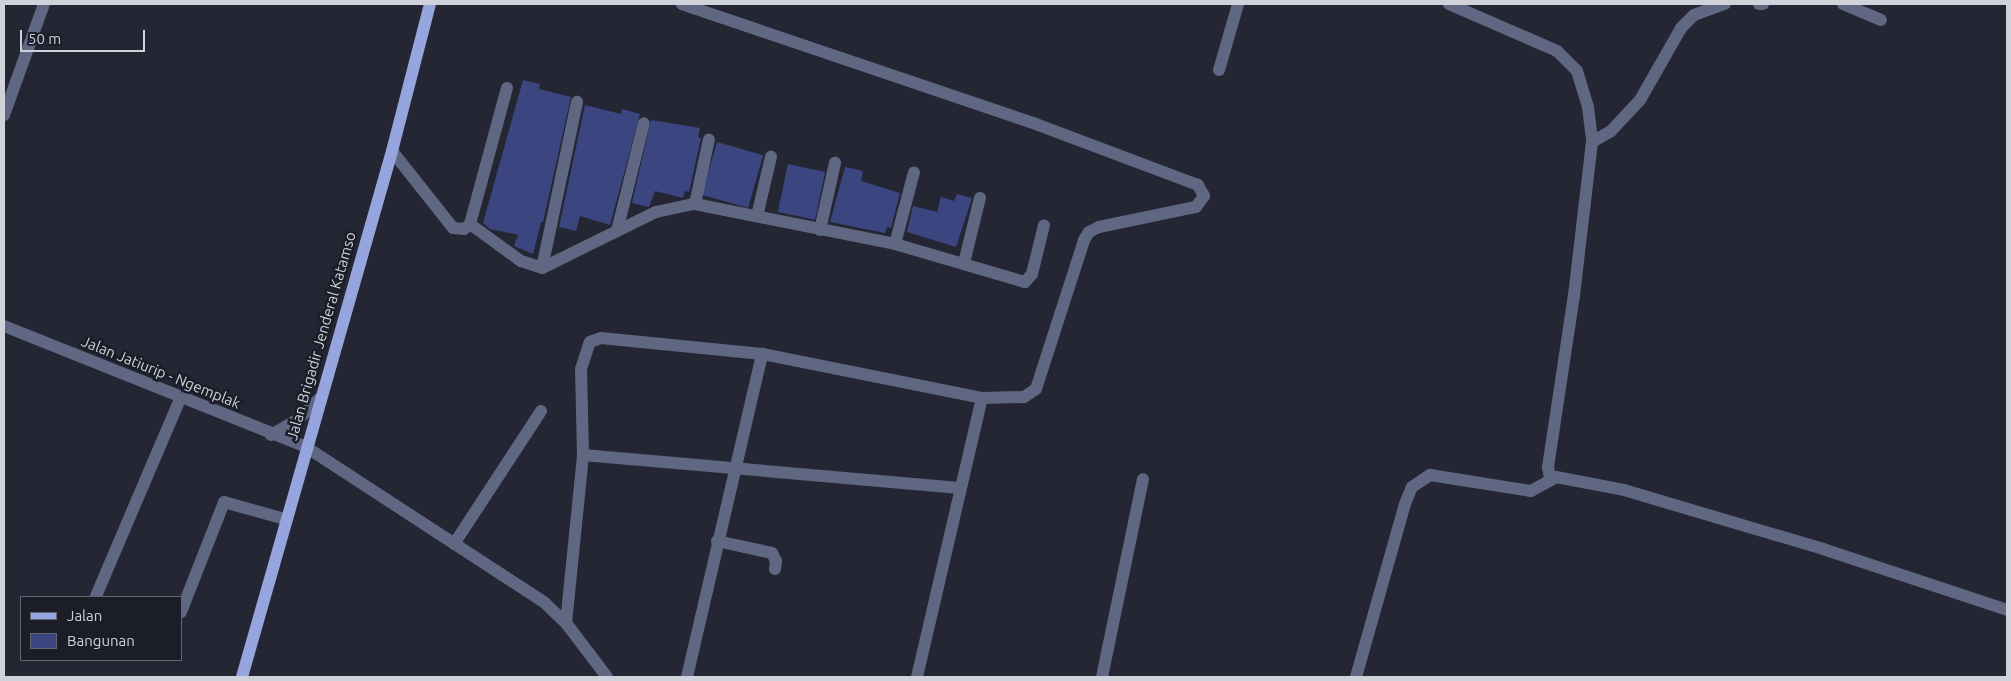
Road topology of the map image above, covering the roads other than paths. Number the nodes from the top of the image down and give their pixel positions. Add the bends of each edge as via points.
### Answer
1 (44, 4) edge
2 (430, 4) edge
3 (682, 4) edge
4 (1238, 4) edge
5 (1449, 4) edge
6 (1725, 4) edge
7 (1759, 4) edge
8 (1763, 4) edge
9 (1843, 4) edge
10 (1470, 7) edge
11 (1881, 20) dead end
12 (1219, 70) dead end
13 (507, 88) dead end
14 (577, 102) dead end
15 (4, 114) edge
16 (644, 123) dead end
17 (709, 139) dead end
18 (1592, 142) junction
19 (392, 151) junction
20 (771, 157) dead end
21 (835, 163) dead end
22 (914, 172) dead end
23 (980, 198) dead end
24 (695, 204) junction
25 (757, 216) junction
26 (470, 224) junction
27 (1044, 225) dead end
28 (820, 230) junction
29 (617, 231) junction
30 (895, 244) junction
31 (964, 263) junction
32 (542, 268) junction
33 (4, 326) edge
34 (762, 354) junction
35 (181, 397) junction
36 (320, 398) junction
37 (982, 398) junction
38 (541, 412) dead end
39 (271, 435) junction
40 (306, 447) junction
41 (583, 456) junction
42 (734, 468) junction
43 (1143, 479) dead end
44 (1546, 482) junction
45 (960, 488) junction
46 (285, 519) junction
47 (717, 541) junction
48 (454, 544) junction
49 (775, 569) dead end
50 (96, 596) edge
51 (182, 609) edge
52 (2007, 610) edge
53 (566, 623) junction
54 (242, 677) edge
55 (606, 677) edge
56 (688, 677) edge
57 (917, 677) edge
58 (1102, 677) edge
59 (1356, 677) edge

1 - 15 street
2 - 19 main road, Jalan Brigadir Jenderal Katamso
3 - 37 street via 1036,124 1180,178 1203,190 1202,200 1196,207 1099,227 1089,232 1036,389 1024,397
4 - 12 street
5 - 10 street
6 - 18 street via 1694,15 1681,28 1640,100 1611,131
7 - 8 street
9 - 11 street
10 - 18 street via 1557,51 1577,71 1588,107
13 - 26 street
14 - 32 street
16 - 29 street
17 - 24 street
18 - 44 street via 1574,295
19 - 26 street via 453,228 464,229
19 - 36 main road, Jalan Brigadir Jenderal Katamso
20 - 25 street
21 - 28 street
22 - 30 street
23 - 31 street
24 - 25 street
24 - 29 street via 667,208
25 - 28 street
26 - 32 street via 521,261
27 - 31 street via 1032,274 1025,282
28 - 30 street
29 - 32 street
30 - 31 street
33 - 35 street, Jalan Jatiurip - Ngemplak
34 - 37 street
34 - 41 street via 601,338 590,342 581,369
34 - 42 street
35 - 39 street, Jalan Jatiurip - Ngemplak
35 - 50 street
36 - 39 street via 299,419
36 - 40 main road, Jalan Brigadir Jenderal Katamso
37 - 45 street
38 - 48 street
39 - 40 street, Jalan Jatiurip - Ngemplak
40 - 46 main road, Jalan Brigadir Jenderal Katamso
40 - 48 street, Jalan Jatiurip - Ngemplak
41 - 42 street
41 - 53 street
42 - 45 street
42 - 47 street
43 - 58 street
44 - 52 street via 1563,477 1624,490 1823,549
44 - 59 street via 1531,492 1446,475 1430,474 1417,481 1398,525
45 - 57 street
46 - 51 street via 224,502
46 - 54 main road, Jalan Brigadir Jenderal Katamso
47 - 49 street via 772,553
47 - 56 street
48 - 53 street, Jalan Jatiurip - Ngemplak via 524,588
53 - 55 street, Jalan Jatiurip - Ngemplak

